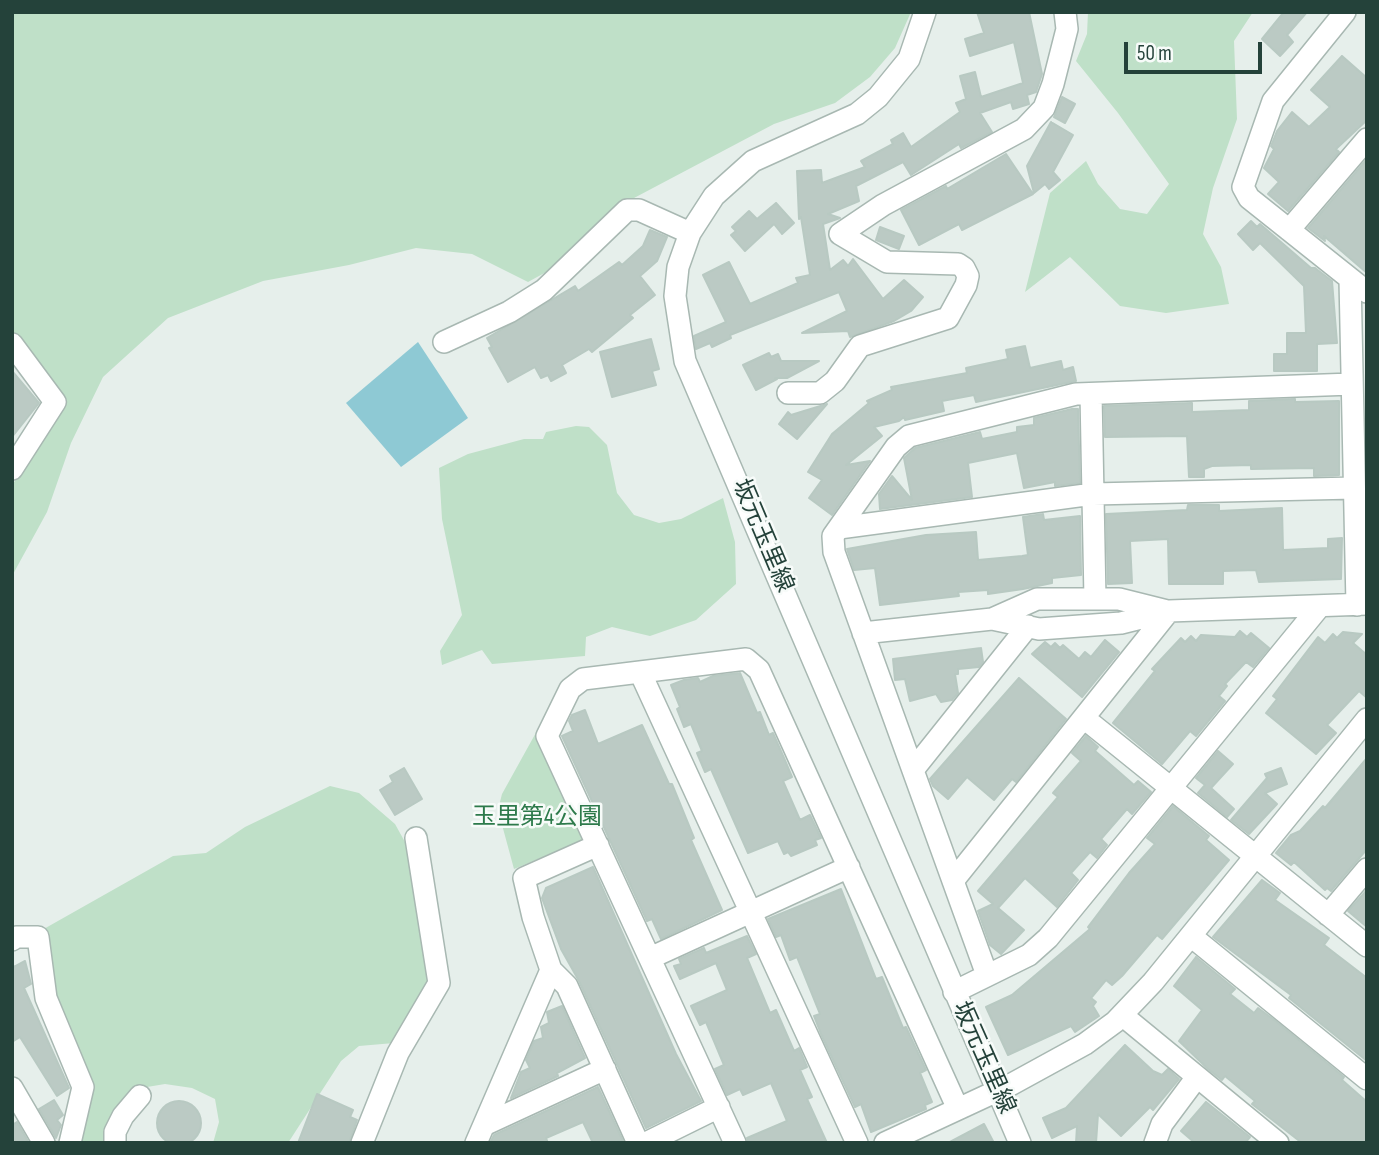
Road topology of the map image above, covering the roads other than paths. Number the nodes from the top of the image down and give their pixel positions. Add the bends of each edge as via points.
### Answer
1 (925, 12) edge
2 (1065, 12) edge
3 (1345, 12) edge
4 (1367, 139) edge
5 (1289, 230) junction
6 (690, 233) junction
7 (1362, 287) edge
8 (444, 342) dead end
9 (12, 344) edge
10 (1352, 384) junction
11 (788, 393) dead end
12 (1091, 394) junction
13 (12, 469) edge
14 (1354, 488) junction
15 (1093, 494) junction
16 (839, 528) junction
17 (1095, 599) junction
18 (1362, 604) edge
19 (1320, 606) junction
20 (1169, 611) junction
21 (992, 619) junction
22 (1028, 626) junction
23 (863, 633) junction
24 (640, 672) junction
25 (1084, 718) junction
26 (1367, 719) edge
27 (913, 770) junction
28 (1171, 788) junction
29 (416, 838) dead end
30 (598, 845) junction
31 (1256, 856) junction
32 (849, 867) junction
33 (1367, 869) edge
34 (953, 881) junction
35 (749, 911) junction
36 (1328, 915) junction
37 (1191, 936) junction
38 (12, 940) edge
39 (1367, 946) edge
40 (650, 958) junction
41 (551, 970) junction
42 (987, 975) junction
43 (954, 992) junction
44 (1122, 1015) junction
45 (605, 1069) junction
46 (1197, 1077) junction
47 (1367, 1079) edge
48 (12, 1088) edge
49 (998, 1090) junction
50 (140, 1096) dead end
51 (719, 1107) junction
52 (958, 1109) junction
53 (480, 1134) edge
54 (44, 1143) edge
55 (71, 1143) edge
56 (115, 1143) edge
57 (362, 1143) edge
58 (638, 1143) edge
59 (646, 1143) edge
60 (735, 1143) edge
61 (857, 1143) edge
62 (885, 1143) edge
63 (1020, 1143) edge
64 (1155, 1143) edge
65 (1278, 1143) edge

1 - 6 street, 坂元玉里線 via 909,59 878,97 857,114 753,161 714,196
2 - 11 street via 1067,29 1045,108 1024,130 883,205 840,234 887,262 958,264 964,268 966,285 948,318 860,346 835,381 820,393
3 - 5 street via 1273,101 1242,187
4 - 5 street
5 - 7 street
6 - 8 street via 639,210 627,210 544,290
6 - 43 street, 坂元玉里線 via 674,296 685,361
7 - 10 street
9 - 13 street via 55,402
10 - 12 street
10 - 14 street
12 - 15 street
12 - 16 street via 909,436 896,447
14 - 15 street
14 - 18 street
15 - 16 street
15 - 17 street
16 - 23 street via 833,536 834,552
17 - 20 street via 1119,599
17 - 21 street via 1037,599
18 - 19 street
19 - 20 street
19 - 28 street
20 - 22 street via 1121,623
20 - 25 street
21 - 22 street
21 - 23 street
22 - 27 street
23 - 27 street
24 - 30 street via 583,679 570,689 548,736
24 - 32 street via 746,659 759,670
24 - 35 street
25 - 28 street
25 - 34 street
26 - 31 street
27 - 34 street
28 - 31 street
28 - 42 street via 1040,947
29 - 57 street via 439,983 398,1053
30 - 40 street
30 - 41 street via 524,878
31 - 36 street
31 - 37 street
32 - 35 street
32 - 52 street
33 - 36 street
34 - 42 street
35 - 40 street
35 - 61 street
36 - 39 street
37 - 44 street
37 - 47 street
38 - 55 street via 38,937 47,998 83,1087
40 - 51 street
41 - 45 street via 567,986
41 - 53 street
42 - 43 street
43 - 49 street, 坂元玉里線
44 - 46 street
44 - 49 street via 1085,1044
45 - 53 street
45 - 58 street
46 - 64 street via 1162,1124
46 - 65 street
48 - 54 street
49 - 52 street
49 - 63 street, 坂元玉里線
50 - 56 street via 123,1116
51 - 59 street
51 - 60 street
52 - 62 street

